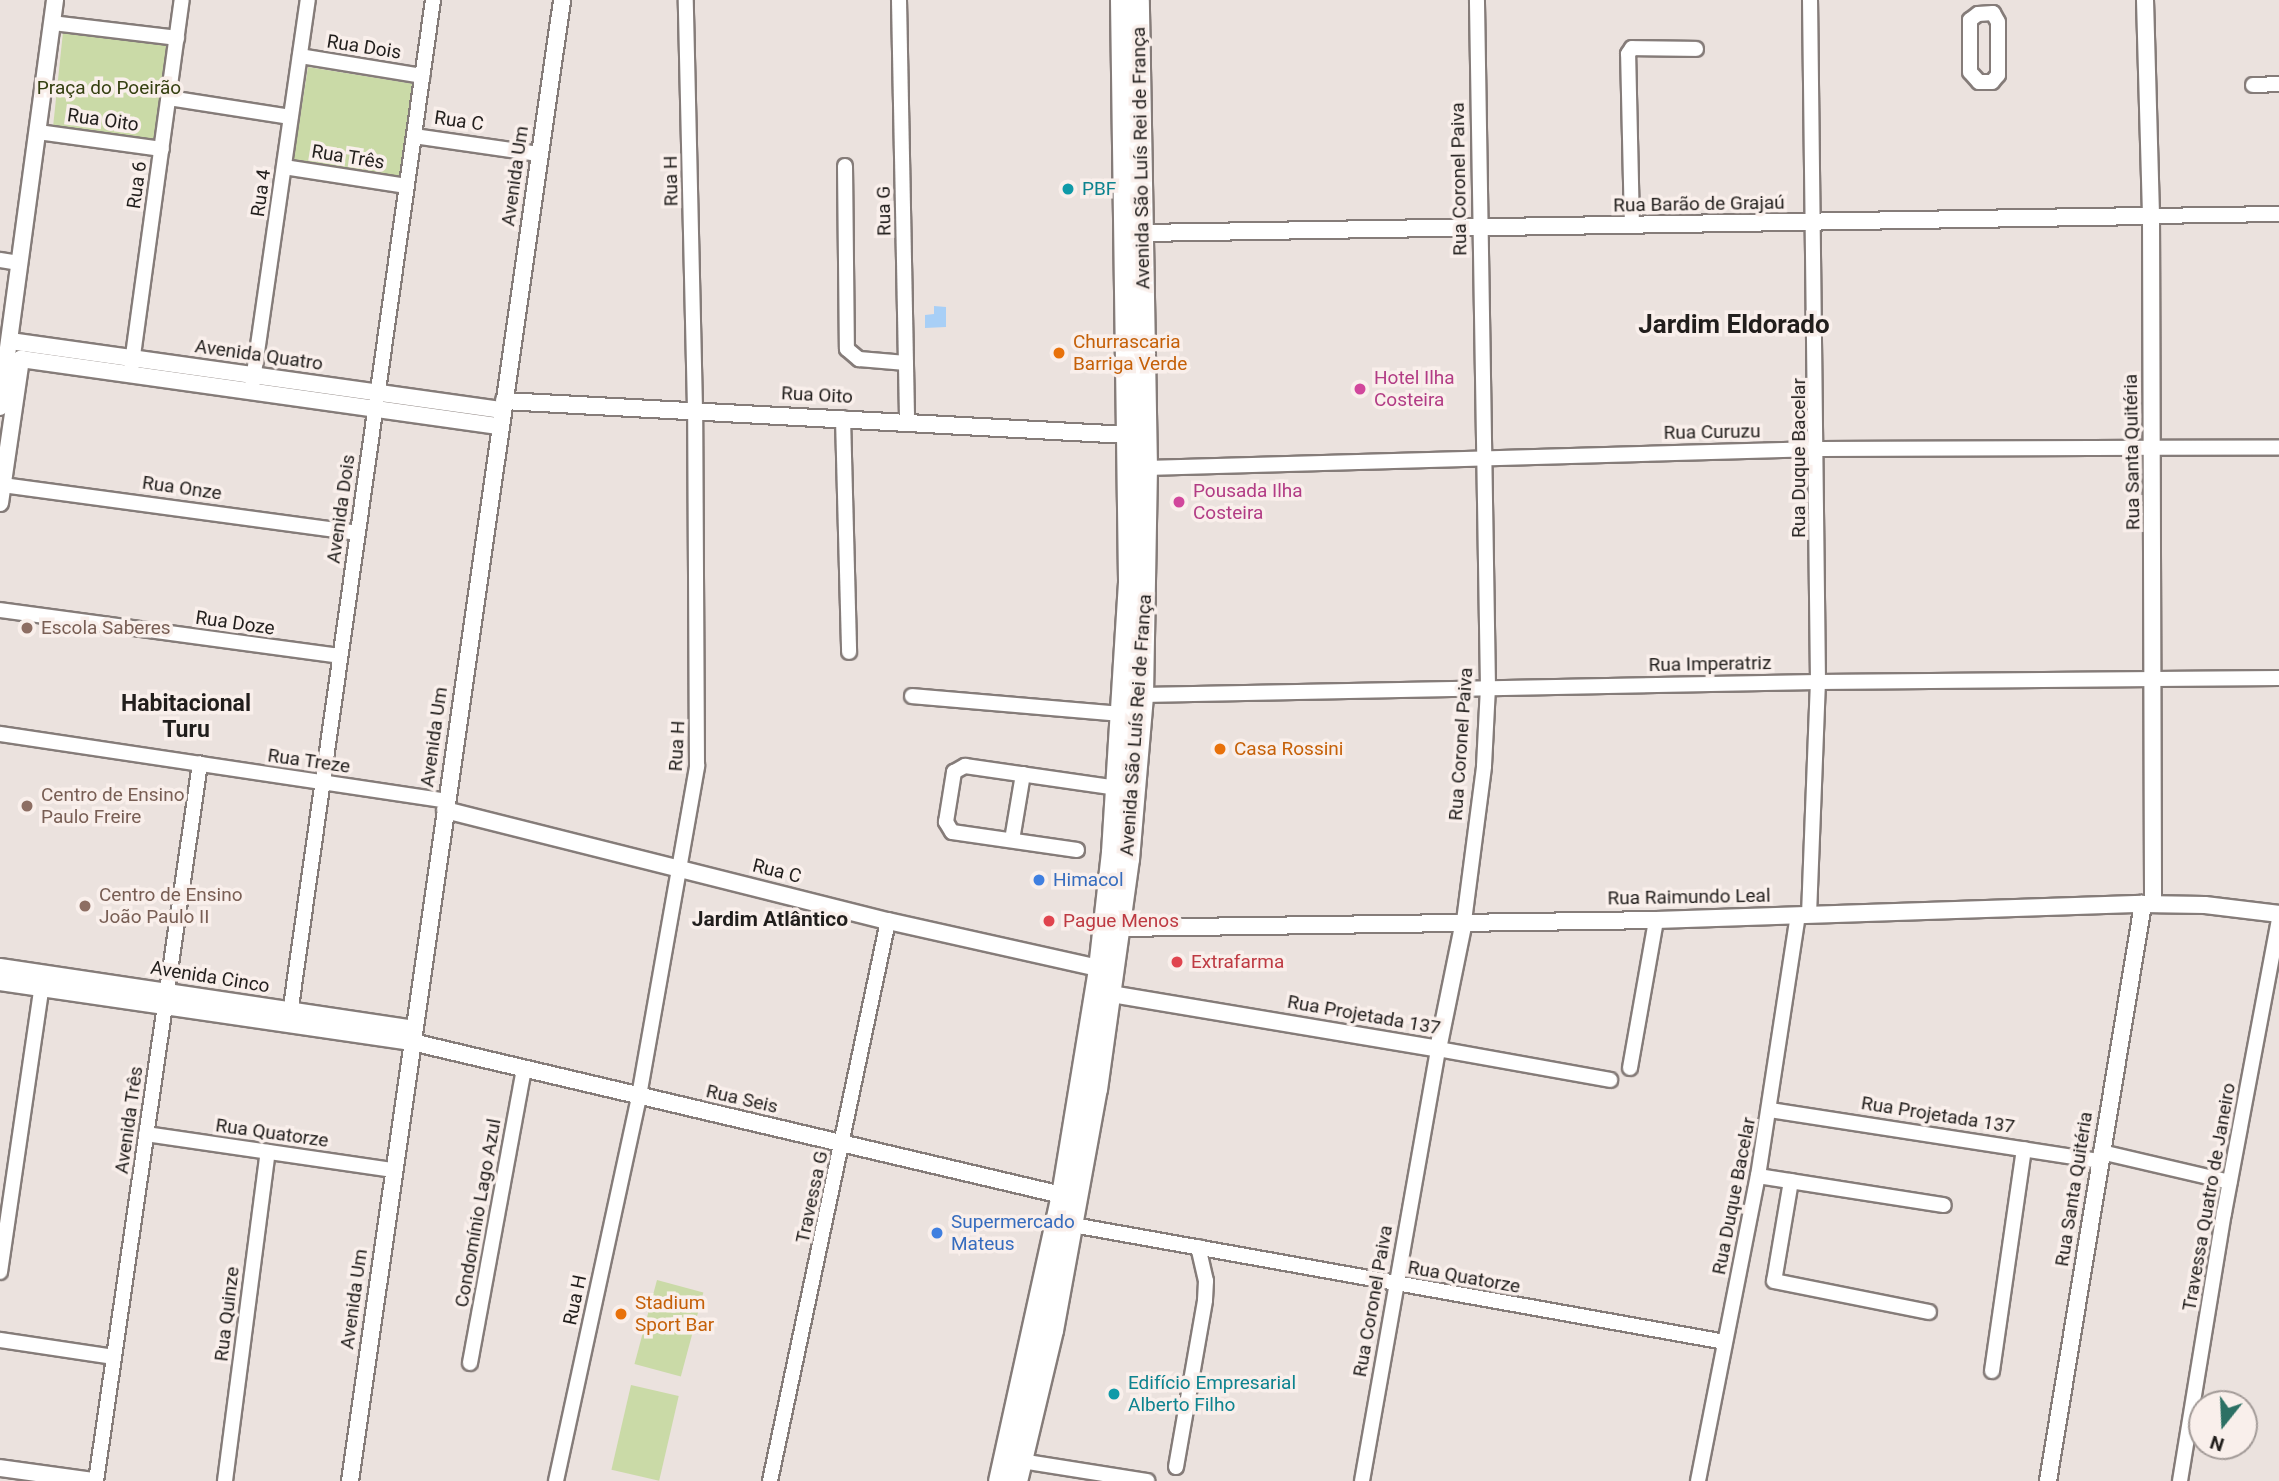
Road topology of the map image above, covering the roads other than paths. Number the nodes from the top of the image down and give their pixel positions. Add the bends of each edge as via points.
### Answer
1 (55, 0) edge
2 (182, 0) edge
3 (309, 0) edge
4 (433, 0) edge
5 (562, 0) edge
6 (686, 0) edge
7 (899, 0) edge
8 (1121, 0) edge
9 (1138, 0) edge
10 (1477, 0) edge
11 (1810, 0) edge
12 (2145, 0) edge
13 (1978, 7) edge
14 (52, 23) junction
15 (177, 38) junction
16 (1696, 49) dead end
17 (300, 56) junction
18 (422, 76) junction
19 (2279, 84) edge
20 (2253, 85) dead end
21 (169, 98) junction
22 (291, 117) junction
23 (38, 132) junction
24 (414, 136) junction
25 (162, 149) junction
26 (540, 154) junction
27 (845, 166) dead end
28 (284, 167) junction
29 (407, 186) junction
30 (2279, 214) edge
31 (2151, 216) junction
32 (1816, 222) junction
33 (1632, 226) junction
34 (1480, 229) junction
35 (1142, 233) junction
36 (1126, 247) junction
37 (0, 260) edge
38 (20, 263) junction
39 (10, 341) junction
40 (21, 359) junction
41 (906, 363) junction
42 (131, 366) junction
43 (253, 375) junction
44 (252, 392) junction
45 (377, 392) junction
46 (503, 405) junction
47 (0, 407) edge
48 (375, 409) junction
49 (695, 410) junction
50 (843, 418) junction
51 (907, 421) junction
52 (500, 426) junction
53 (1128, 435) junction
54 (2279, 447) edge
55 (2153, 448) junction
56 (1819, 449) junction
57 (1483, 457) junction
58 (1146, 468) junction
59 (1, 485) edge
60 (0, 503) edge
61 (358, 533) junction
62 (0, 610) edge
63 (849, 652) dead end
64 (340, 656) junction
65 (2279, 678) edge
66 (2155, 681) junction
67 (1818, 682) junction
68 (1488, 688) junction
69 (1142, 695) junction
70 (912, 696) dead end
71 (1123, 714) junction
72 (0, 734) edge
73 (200, 765) junction
74 (1023, 774) junction
75 (322, 782) junction
76 (1117, 788) junction
77 (446, 806) junction
78 (1012, 840) junction
79 (1077, 850) dead end
80 (678, 868) junction
81 (2148, 904) junction
82 (2279, 914) edge
83 (1803, 916) junction
84 (1464, 920) junction
85 (1656, 920) junction
86 (2279, 920) edge
87 (888, 921) junction
88 (1111, 933) junction
89 (0, 967) edge
90 (1099, 968) junction
91 (43, 981) junction
92 (0, 982) edge
93 (1111, 994) junction
94 (166, 999) junction
95 (289, 1017) junction
96 (413, 1036) junction
97 (1438, 1049) junction
98 (1630, 1068) dead end
99 (524, 1069) junction
100 (1610, 1080) dead end
101 (639, 1096) junction
102 (1770, 1110) junction
103 (146, 1134) junction
104 (843, 1145) junction
105 (2024, 1149) junction
106 (268, 1152) junction
107 (2101, 1156) junction
108 (393, 1170) junction
109 (1758, 1176) junction
110 (1791, 1181) junction
111 (2230, 1182) junction
112 (1062, 1195) junction
113 (1944, 1205) dead end
114 (1073, 1225) junction
115 (1198, 1247) junction
116 (0, 1272) edge
117 (1398, 1284) junction
118 (1929, 1312) dead end
119 (0, 1340) edge
120 (1725, 1342) junction
121 (114, 1357) junction
122 (470, 1363) dead end
123 (1992, 1371) dead end
124 (1176, 1467) dead end
125 (0, 1468) edge
126 (1018, 1471) edge
127 (95, 1481) edge
128 (225, 1481) edge
129 (350, 1481) edge
130 (556, 1481) edge
131 (770, 1481) edge
132 (999, 1481) edge
133 (1147, 1481) edge
134 (1362, 1481) edge
135 (1698, 1481) edge
136 (2048, 1481) edge
137 (2180, 1481) edge

1 - 14 street
2 - 15 street, Rua 6
3 - 17 street, Rua 4
4 - 18 street, Avenida Dois
5 - 26 street, Avenida Um
6 - 49 street, Rua H
7 - 41 street, Rua G
8 - 36 main road, Avenida São Luís Rei de França
9 - 35 main road, Avenida São Luís Rei de França
10 - 34 street, Rua Coronel Paiva
11 - 32 street, Rua Duque Bacelar
12 - 31 street, Rua Santa Quitéria
13 - 13 street via 1970,20 1970,72 1979,82 1992,82 1998,75 1998,22 1993,13
14 - 15 street
14 - 23 street
15 - 21 street, Rua 6
16 - 33 street via 1632,48 1628,54
17 - 18 street, Rua Dois
17 - 22 street, Rua 4
18 - 24 street, Avenida Dois
19 - 20 street
21 - 22 street
21 - 25 street, Rua 6
22 - 28 street, Rua 4
23 - 25 street, Rua Oito
23 - 38 street
24 - 26 street, Rua C
24 - 29 street, Avenida Dois
25 - 42 street, Rua 6
26 - 46 street, Avenida Um
27 - 41 street via 847,349 859,359
28 - 29 street, Rua Três
28 - 43 street, Rua 4
29 - 45 street, Avenida Dois
30 - 31 street, Rua Barão de Grajaú
31 - 32 street, Rua Barão de Grajaú
31 - 55 street, Rua Santa Quitéria
32 - 33 street, Rua Barão de Grajaú
32 - 56 street, Rua Duque Bacelar
33 - 34 street, Rua Barão de Grajaú
34 - 35 street, Rua Barão de Grajaú
34 - 57 street, Rua Coronel Paiva
35 - 36 street
35 - 58 main road, Avenida São Luís Rei de França
36 - 53 main road, Avenida São Luís Rei de França
37 - 38 street
38 - 39 street
39 - 40 street
39 - 42 street, Avenida Quatro
39 - 47 street
40 - 42 street, Avenida Quatro
40 - 59 street
41 - 51 street, Rua G
42 - 43 street, Avenida Quatro
42 - 44 street, Avenida Quatro
43 - 44 street, Rua 4
43 - 45 street, Avenida Quatro
44 - 48 street, Avenida Quatro
45 - 46 street, Avenida Quatro
45 - 48 street, Avenida Dois
46 - 49 street, Rua Oito
46 - 52 street, Avenida Um
48 - 52 street, Avenida Quatro
48 - 61 street, Avenida Dois
49 - 50 street, Rua Oito
49 - 80 street, Rua H via 698,754
50 - 51 street, Rua Oito
50 - 63 street
51 - 53 street, Rua Oito
52 - 77 street, Avenida Um
53 - 71 main road, Avenida São Luís Rei de França
54 - 55 street, Rua Curuzu
55 - 56 street, Rua Curuzu
55 - 66 street, Rua Santa Quitéria
56 - 57 street, Rua Curuzu
56 - 67 street, Rua Duque Bacelar
57 - 58 street, Rua Curuzu
57 - 68 street, Rua Coronel Paiva
58 - 69 main road, Avenida São Luís Rei de França
59 - 60 street
59 - 61 street, Rua Onze
61 - 64 street, Avenida Dois
62 - 64 street, Rua Doze
64 - 75 street, Avenida Dois
65 - 66 street, Rua Imperatriz
66 - 67 street, Rua Imperatriz
66 - 81 street, Rua Santa Quitéria
67 - 68 street, Rua Imperatriz
67 - 83 street, Rua Duque Bacelar
68 - 69 street, Rua Imperatriz
68 - 84 street, Rua Coronel Paiva via 1484,766
69 - 88 main road, Avenida São Luís Rei de França
70 - 71 street
71 - 76 main road, Avenida São Luís Rei de França
72 - 73 street, Rua Treze
73 - 75 street, Rua Treze
73 - 94 street, Avenida Três
74 - 76 street
74 - 78 street
74 - 78 street via 959,767 946,822 952,832
75 - 77 street, Rua Treze
75 - 95 street, Avenida Dois
76 - 88 main road, Avenida São Luís Rei de França
77 - 80 street, Rua C
77 - 96 street, Avenida Um
78 - 79 street
80 - 87 street, Rua C
80 - 101 street, Rua H
81 - 82 street, Rua Raimundo Leal
81 - 83 street, Rua Raimundo Leal
81 - 107 street, Rua Santa Quitéria
83 - 85 street, Rua Raimundo Leal
83 - 102 street, Rua Duque Bacelar
84 - 85 street, Rua Raimundo Leal
84 - 88 street, Rua Raimundo Leal
84 - 97 street, Rua Coronel Paiva
85 - 98 street
86 - 111 street, Travessa Quatro de Janeiro
87 - 90 street, Rua C
87 - 104 street, Travessa G
88 - 90 main road, Avenida São Luís Rei de França
88 - 93 main road, Avenida São Luís Rei de França
89 - 91 street, Avenida Cinco
90 - 112 main road, Avenida São Luís Rei de França
91 - 92 street, Avenida Cinco
91 - 94 street, Avenida Cinco
91 - 116 street
93 - 97 street, Rua Projetada 137
93 - 114 main road, Avenida São Luís Rei de França
94 - 95 street, Avenida Cinco
94 - 103 street, Avenida Três
95 - 96 street, Avenida Cinco
96 - 99 street, Rua Seis
96 - 108 street, Avenida Um
97 - 100 street, Rua Projetada 137
97 - 117 street, Rua Coronel Paiva
99 - 101 street, Rua Seis
99 - 122 street, Condomínio Lago Azul
101 - 104 street, Rua Seis
101 - 130 street, Rua H
102 - 105 street, Rua Projetada 137
102 - 109 street, Rua Duque Bacelar
103 - 106 street, Rua Quatorze
103 - 121 street, Avenida Três
104 - 112 street, Rua Seis
104 - 131 street, Travessa G
105 - 107 street, Rua Projetada 137
105 - 123 street
106 - 108 street, Rua Quatorze
106 - 128 street, Rua Quinze
107 - 111 street, Rua Projetada 137
107 - 136 street, Rua Santa Quitéria
108 - 129 street, Avenida Um
109 - 110 street
109 - 120 street, Rua Duque Bacelar
110 - 113 street
110 - 118 street via 1774,1282
111 - 137 street, Travessa Quatro de Janeiro
112 - 132 main road, Avenida São Luís Rei de França
114 - 115 street, Rua Quatorze
114 - 126 main road, Avenida São Luís Rei de França
115 - 117 street, Rua Quatorze
115 - 124 street via 1204,1264 1205,1300
117 - 120 street, Rua Quatorze
117 - 134 street, Rua Coronel Paiva
119 - 121 street
120 - 135 street, Rua Duque Bacelar
121 - 127 street, Avenida Três
125 - 127 street
126 - 133 street

